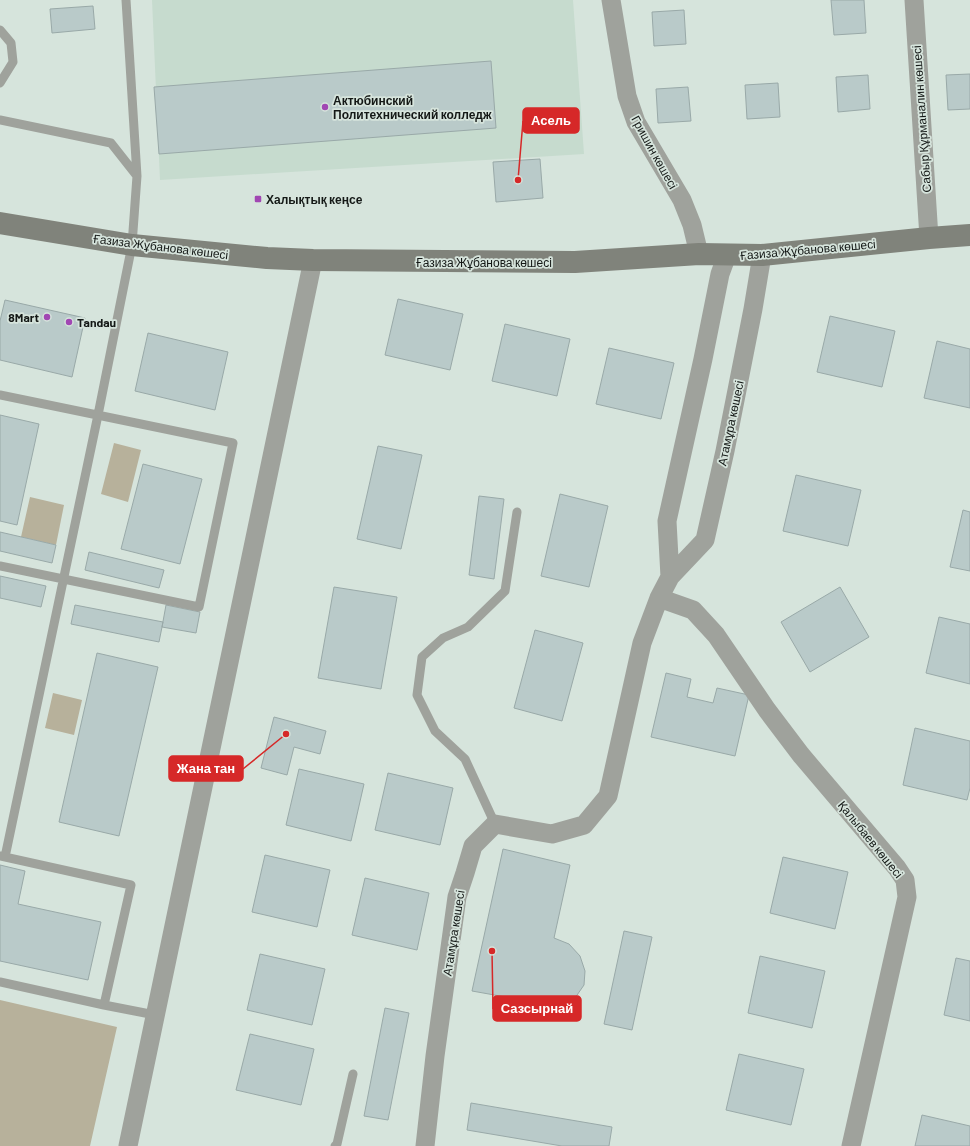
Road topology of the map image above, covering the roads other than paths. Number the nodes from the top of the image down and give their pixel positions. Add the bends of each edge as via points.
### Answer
1 (126, 0) edge
2 (611, 0) edge
3 (914, 0) edge
4 (0, 30) edge
5 (0, 83) edge
6 (0, 120) edge
7 (137, 176) junction
8 (0, 223) edge
9 (970, 235) edge
10 (929, 238) junction
11 (132, 245) junction
12 (699, 254) junction
13 (727, 255) junction
14 (762, 255) junction
15 (314, 260) junction
16 (0, 395) edge
17 (98, 415) junction
18 (517, 512) dead end
19 (0, 566) edge
20 (670, 577) junction
21 (63, 579) junction
22 (660, 598) junction
23 (495, 824) junction
24 (2, 856) edge
25 (0, 982) edge
26 (104, 1005) junction
27 (155, 1015) junction
28 (353, 1074) dead end
29 (132, 1145) edge
30 (335, 1146) edge
31 (425, 1146) edge
32 (851, 1146) edge

1 - 7 lane
2 - 12 street, Гришин көшесі via 627,96 636,122 682,200 692,225
3 - 10 street, Сабыр Құрманалин көшесі
4 - 5 lane via 12,43 13,62
6 - 7 lane via 111,143
7 - 11 lane
8 - 11 street, Ғазиза Жұбанова көшесі
9 - 10 street, Ғазиза Жұбанова көшесі
10 - 14 street, Ғазиза Жұбанова көшесі
11 - 15 street, Ғазиза Жұбанова көшесі
11 - 17 lane
12 - 13 street, Ғазиза Жұбанова көшесі
12 - 15 street, Ғазиза Жұбанова көшесі via 575,262
13 - 14 street, Ғазиза Жұбанова көшесі
13 - 20 street, Атамұра көшесі via 720,274 668,521
14 - 20 street, Атамұра көшесі via 725,451 705,540
15 - 27 street
16 - 17 lane
17 - 21 lane
17 - 21 lane via 233,443 199,607
18 - 23 lane via 505,591 468,627 444,638 422,657 417,695 435,731 465,759
19 - 21 lane
20 - 22 street, Атамұра көшесі
21 - 24 lane
22 - 23 street, Атамұра көшесі via 642,643 608,796 584,825 552,834
22 - 32 street, Қалыбаев көшесі via 693,610 716,635 801,755 905,880 907,897
23 - 31 street, Атамұра көшесі via 473,846 457,897
24 - 26 lane via 131,885
25 - 26 lane
26 - 27 lane
27 - 29 street
28 - 30 lane

